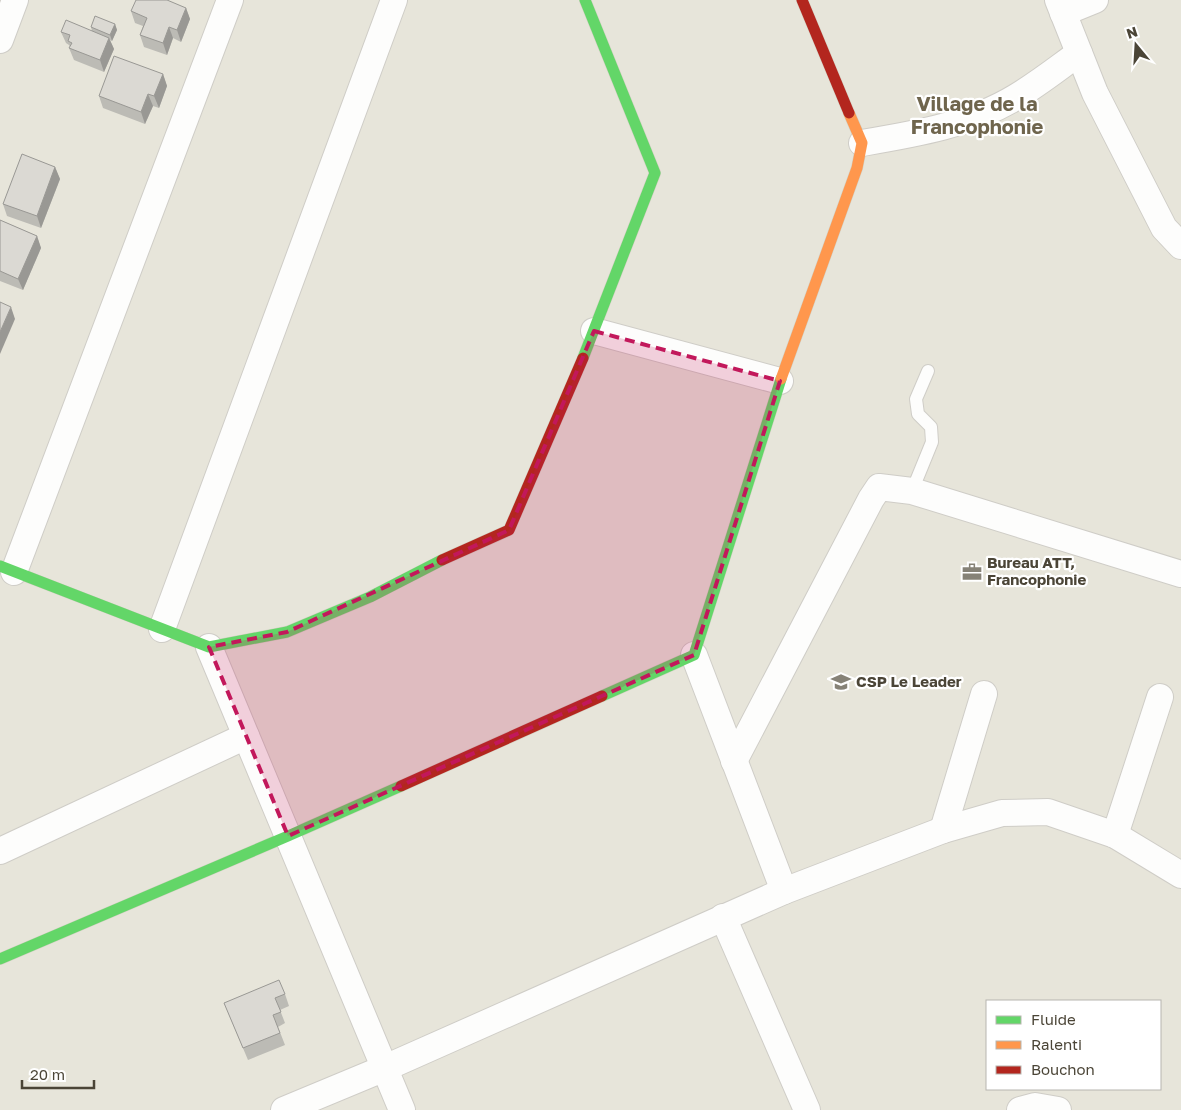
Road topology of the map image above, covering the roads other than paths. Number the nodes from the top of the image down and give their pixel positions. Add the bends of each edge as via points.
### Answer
1 (15, 0) edge
2 (230, 0) edge
3 (394, 0) edge
4 (585, 0) edge
5 (802, 0) edge
6 (1095, 0) edge
7 (1061, 7) edge
8 (0, 40) edge
9 (1079, 53) junction
10 (862, 143) junction
11 (1181, 246) edge
12 (594, 331) junction
13 (928, 371) dead end
14 (780, 381) junction
15 (912, 491) junction
16 (7, 569) edge
17 (1181, 574) edge
18 (162, 629) junction
19 (209, 647) junction
20 (694, 655) junction
21 (984, 694) dead end
22 (1160, 697) dead end
23 (246, 736) junction
24 (734, 761) junction
25 (943, 830) junction
26 (1115, 834) junction
27 (288, 836) junction
28 (0, 851) edge
29 (1181, 875) edge
30 (784, 891) junction
31 (723, 917) junction
32 (0, 959) edge
33 (385, 1068) junction
34 (284, 1110) edge
35 (402, 1110) edge
36 (807, 1110) edge
37 (1020, 1110) edge
38 (1058, 1110) edge

1 - 8 street
2 - 16 street
3 - 18 street
4 - 12 street via 655,173
5 - 10 street
6 - 7 street
7 - 9 street
9 - 10 street via 1015,98 977,115 933,130
9 - 11 street via 1095,93 1164,228
10 - 14 street via 857,168
12 - 14 street
12 - 19 street via 509,530 439,560 370,597 287,632
13 - 15 lane via 916,399 918,414 931,427 932,442
14 - 20 street
15 - 17 street
15 - 24 street via 879,487 871,499
16 - 18 street
18 - 19 street
19 - 23 street
20 - 24 street
20 - 27 street
21 - 25 street
22 - 26 street
23 - 27 street
23 - 28 street
24 - 30 street
25 - 26 street via 1002,813 1048,812
25 - 30 street
26 - 29 street
27 - 32 street
27 - 33 street
30 - 31 street
31 - 33 street
31 - 36 street
33 - 34 street
33 - 35 street
37 - 38 street via 1035,1106

